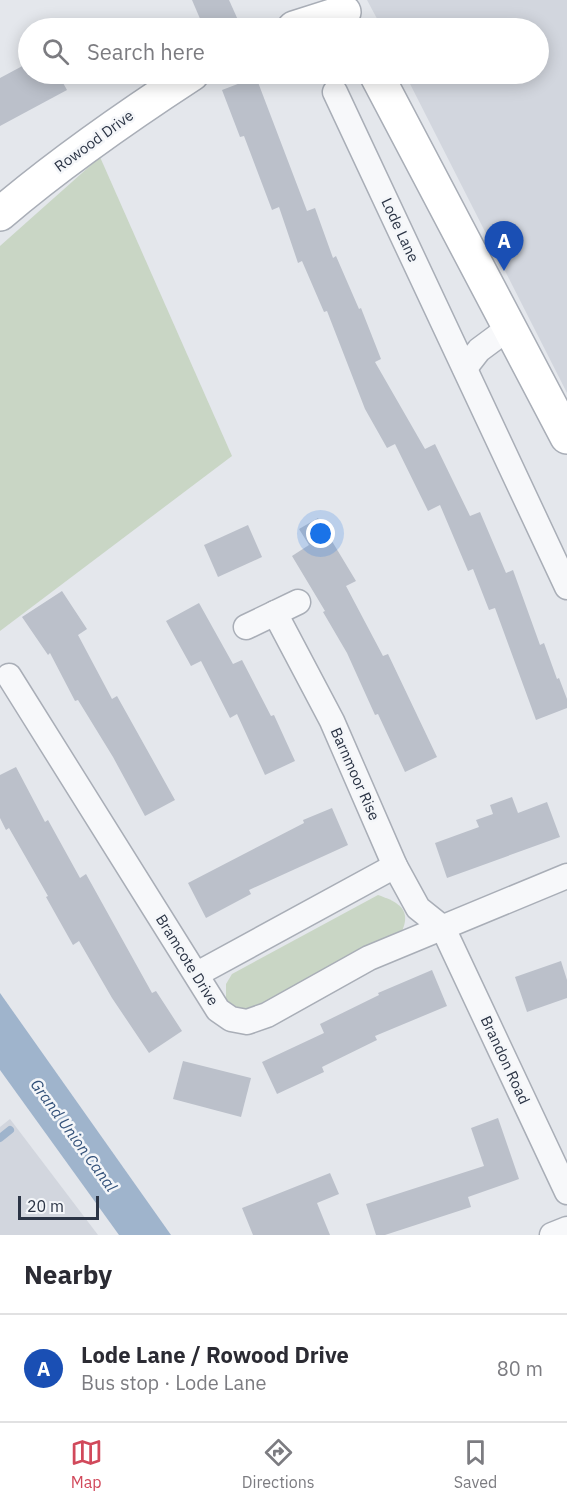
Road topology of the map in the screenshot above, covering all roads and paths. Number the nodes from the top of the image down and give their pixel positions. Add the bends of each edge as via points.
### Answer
1 (345, 14) edge
2 (330, 18) edge
3 (177, 84) edge
4 (381, 84) edge
5 (334, 92) dead end
6 (0, 214) edge
7 (510, 327) junction
8 (465, 368) junction
9 (567, 437) edge
10 (567, 587) edge
11 (298, 602) dead end
12 (275, 613) junction
13 (246, 627) dead end
14 (9, 676) dead end
15 (395, 866) junction
16 (567, 876) edge
17 (443, 928) junction
18 (196, 974) junction
19 (567, 1192) edge
20 (567, 1229) edge
21 (552, 1235) edge

1 - 2 main road
3 - 6 main road, Rowood Drive
4 - 7 main road
5 - 8 street, Lode Lane
7 - 8 street via 479,350
7 - 9 main road
8 - 10 street, Lode Lane
11 - 12 street
12 - 13 street
12 - 15 street, Barnmoor Rise via 332,721
14 - 18 street, Bramcote Drive
15 - 17 street, Barnmoor Rise via 418,908
15 - 18 street
16 - 17 street, Bramcote Drive
17 - 18 street, Bramcote Drive via 369,958 248,1022 231,1019 218,1011
17 - 19 street, Brandon Road
20 - 21 street

